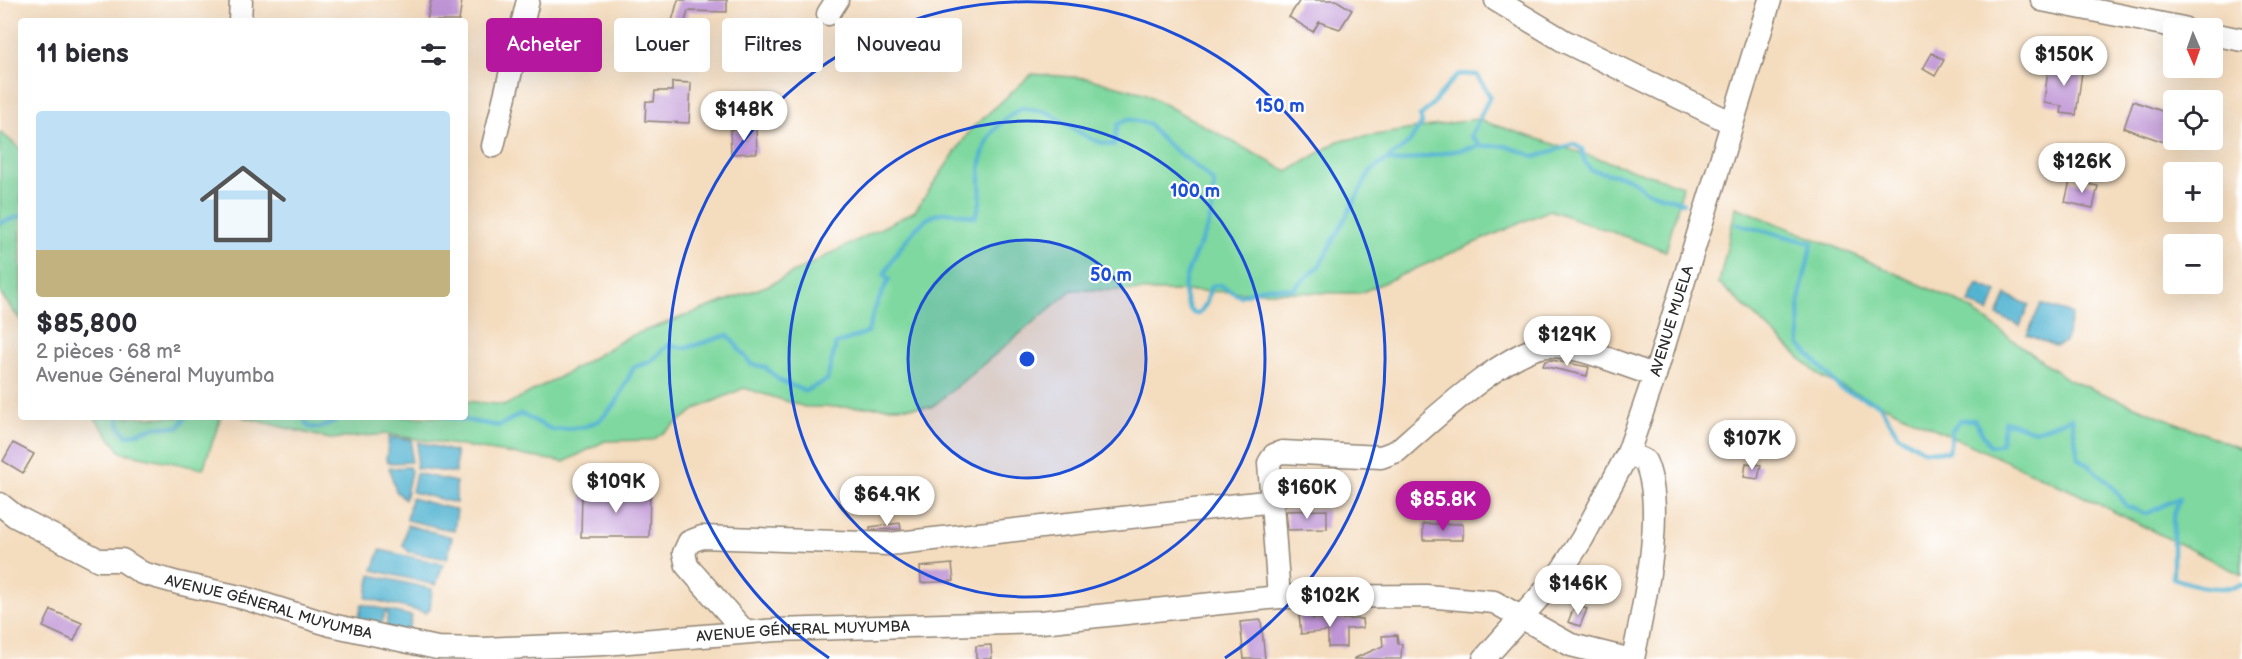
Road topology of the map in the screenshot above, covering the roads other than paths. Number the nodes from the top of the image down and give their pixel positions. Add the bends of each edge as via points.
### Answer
1 (241, 0) edge
2 (528, 0) edge
3 (1496, 0) edge
4 (1770, 0) edge
5 (2042, 0) edge
6 (240, 18) edge
7 (2163, 24) edge
8 (2223, 36) edge
9 (2242, 40) edge
10 (1732, 123) junction
11 (493, 146) dead end
12 (1655, 375) junction
13 (1628, 453) junction
14 (1274, 501) junction
15 (0, 504) edge
16 (1279, 597) junction
17 (1522, 618) junction
18 (745, 632) junction
19 (1484, 659) edge
20 (1628, 659) edge
21 (1633, 659) edge

1 - 6 street
2 - 11 street
3 - 10 street via 1564,41
4 - 10 street, AVENUE MUELA
5 - 7 street
8 - 9 street
10 - 12 street, AVENUE MUELA
12 - 13 street, AVENUE MUELA
12 - 14 street via 1573,348 1546,346 1513,357 1397,451 1381,457 1282,452 1274,455 1269,463
13 - 17 street, AVENUE MUELA via 1582,539 1558,576
13 - 21 street via 1645,461 1650,473 1653,514 1647,591
14 - 16 street
14 - 18 street via 889,544 702,537 689,542 684,553 687,566
15 - 18 street, AVENUE GÉNERAL MUYUMBA via 15,516 99,560 122,560 142,573 331,625 437,648 604,644
16 - 17 street, AVENUE GÉNERAL MUYUMBA via 1482,599
16 - 18 street, AVENUE GÉNERAL MUYUMBA via 1041,622
17 - 19 street, AVENUE MUELA
17 - 20 street, AVENUE GÉNERAL MUYUMBA via 1571,645

